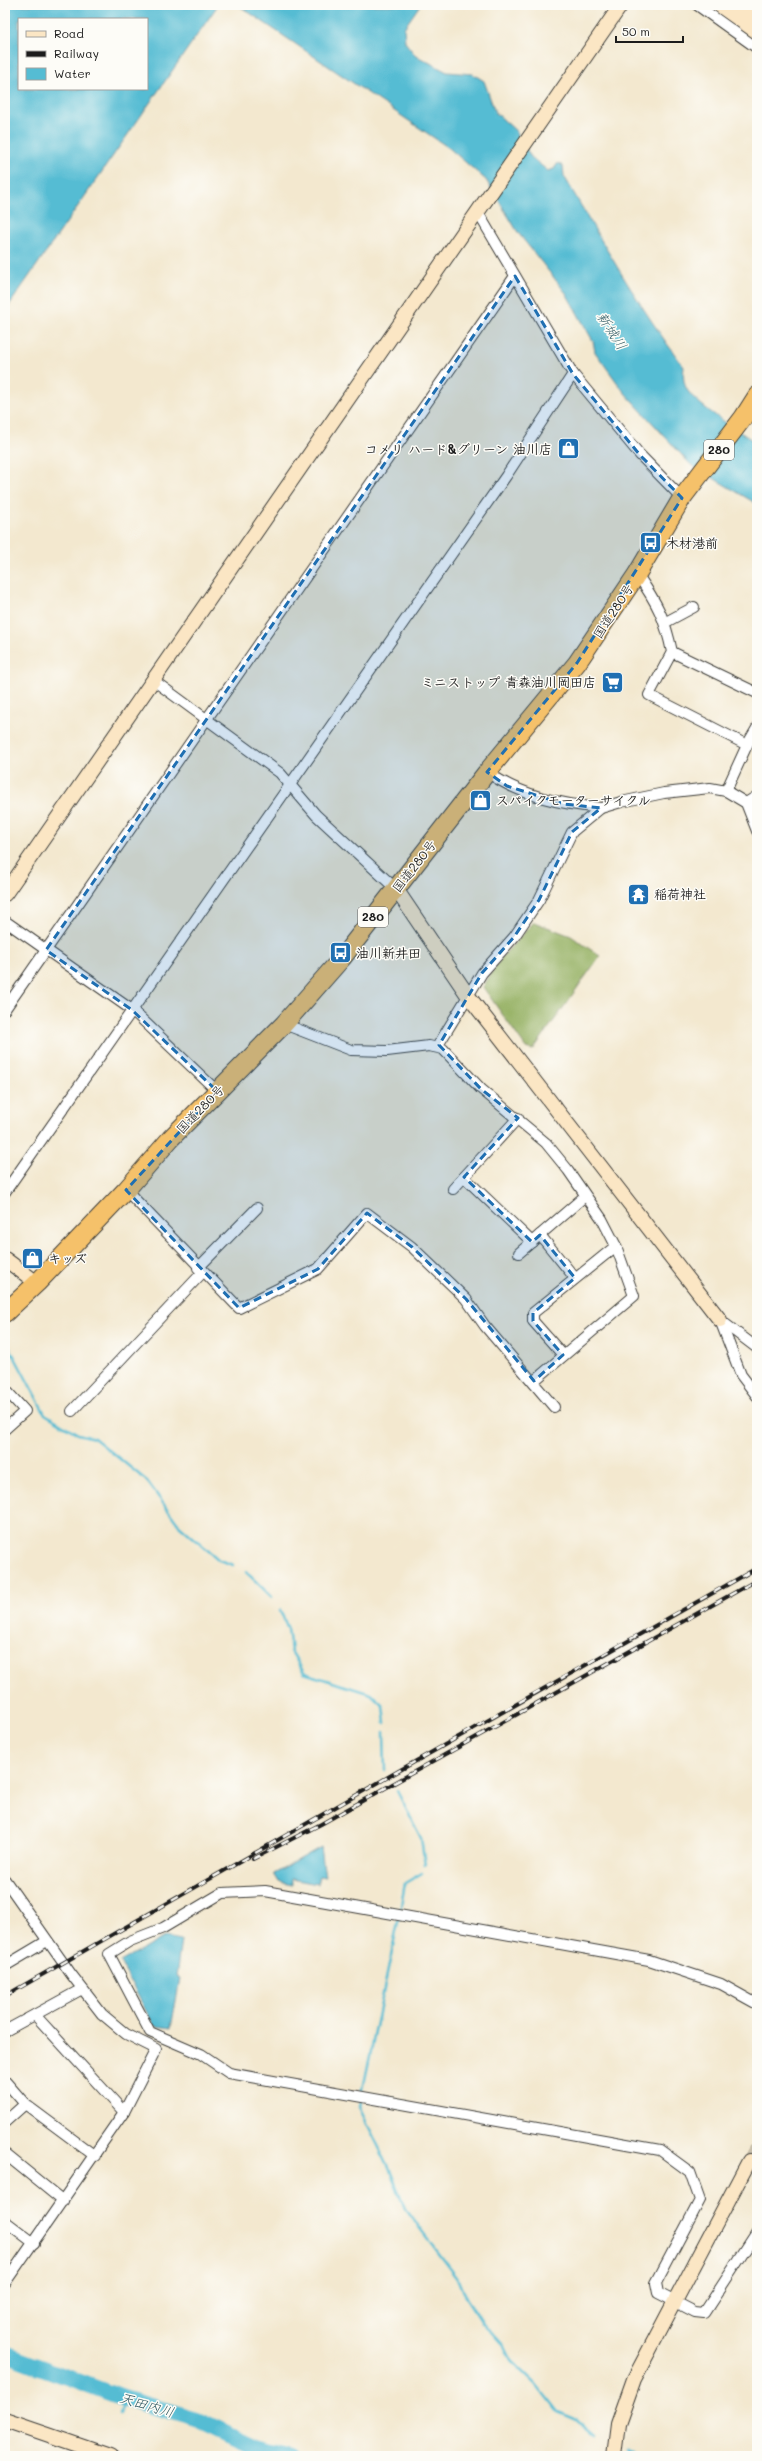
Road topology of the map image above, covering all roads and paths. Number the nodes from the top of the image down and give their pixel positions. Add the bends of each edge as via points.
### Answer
1 (621, 5) edge
2 (697, 5) edge
3 (719, 5) edge
4 (738, 5) edge
5 (757, 18) edge
6 (757, 32) edge
7 (757, 48) edge
8 (480, 206) junction
9 (515, 276) junction
10 (573, 374) junction
11 (757, 396) edge
12 (682, 498) junction
13 (637, 574) junction
14 (694, 607) dead end
15 (666, 622) junction
16 (672, 652) junction
17 (153, 680) junction
18 (757, 693) edge
19 (207, 718) junction
20 (757, 728) edge
21 (747, 745) junction
22 (487, 772) junction
23 (289, 783) junction
24 (726, 792) junction
25 (757, 796) edge
26 (746, 803) junction
27 (601, 808) junction
28 (757, 831) edge
29 (396, 889) junction
30 (5, 894) edge
31 (5, 921) edge
32 (46, 950) junction
33 (469, 997) junction
34 (5, 1009) edge
35 (132, 1010) junction
36 (284, 1024) junction
37 (438, 1047) junction
38 (217, 1091) junction
39 (518, 1118) junction
40 (464, 1177) junction
41 (453, 1189) dead end
42 (126, 1190) junction
43 (5, 1192) edge
44 (585, 1196) junction
45 (258, 1208) dead end
46 (536, 1238) junction
47 (616, 1246) junction
48 (519, 1253) dead end
49 (5, 1259) edge
50 (200, 1270) junction
51 (575, 1278) junction
52 (37, 1283) junction
53 (5, 1313) edge
54 (720, 1320) junction
55 (757, 1348) edge
56 (563, 1355) junction
57 (534, 1381) junction
58 (5, 1389) edge
59 (757, 1396) edge
60 (554, 1407) dead end
61 (72, 1411) dead end
62 (5, 1429) edge
63 (5, 1880) edge
64 (47, 1942) junction
65 (5, 1966) edge
66 (82, 1989) junction
67 (757, 2004) edge
68 (35, 2015) junction
69 (5, 2031) edge
70 (5, 2081) edge
71 (25, 2104) junction
72 (124, 2112) junction
73 (5, 2122) edge
74 (5, 2154) edge
75 (95, 2156) junction
76 (749, 2160) tunnel mouth
77 (63, 2200) junction
78 (5, 2221) edge
79 (757, 2232) edge
80 (34, 2244) junction
81 (5, 2283) edge
82 (675, 2301) junction
83 (5, 2420) edge
84 (110, 2456) edge
85 (614, 2456) edge

1 - 8 street
2 - 7 street
3 - 6 street
4 - 5 street
8 - 9 street via 486,223
8 - 17 street
9 - 10 street
9 - 19 street
10 - 12 street via 640,455
10 - 23 street via 506,476
11 - 12 highway, 国道280号 / 280
12 - 13 highway, 国道280号 / 280
13 - 15 street via 655,599
13 - 22 highway, 国道280号 / 280 via 577,664
14 - 15 street
15 - 16 street
16 - 18 street
16 - 21 street via 649,694
17 - 19 street
17 - 30 street
19 - 23 street via 280,773
19 - 32 street
20 - 21 street
21 - 24 street
22 - 27 street via 506,786 564,804
22 - 29 highway, 国道280号 / 280
23 - 29 street via 316,815
23 - 35 street
24 - 26 street
24 - 27 street via 710,788 687,790 626,800
25 - 26 street
26 - 28 street
27 - 33 street via 572,832 538,900 514,937 482,973
29 - 33 street
29 - 36 highway, 国道280号 / 280 via 342,958
31 - 32 street
32 - 34 street
32 - 35 street
33 - 37 street
33 - 54 street
35 - 38 street
35 - 43 street
36 - 37 street via 352,1050 387,1051
36 - 38 highway, 国道280号 / 280
37 - 39 street via 467,1072 481,1089
38 - 42 highway, 国道280号 / 280
39 - 40 street
39 - 44 street via 546,1143
40 - 41 street
40 - 46 street
42 - 50 street
42 - 52 highway, 国道280号 / 280
44 - 46 street
44 - 47 street
45 - 50 street
46 - 48 street
46 - 51 street
47 - 51 street
47 - 56 street via 629,1276 634,1296
49 - 52 street
50 - 57 street via 239,1308 318,1269 367,1213 412,1247 466,1299 485,1326
50 - 61 street
51 - 56 street via 533,1313 533,1321
52 - 53 highway, 国道280号 / 280
54 - 55 street
54 - 59 street via 741,1375
56 - 57 street
57 - 60 street
58 - 62 street via 25,1410
63 - 64 street
64 - 65 street
64 - 66 street
66 - 68 street
66 - 72 street via 102,2014 126,2034 156,2050
67 - 82 street via 721,1984 649,1960 265,1891 222,1893 163,1928 130,1941 109,1954 150,2032 201,2054 229,2073 660,2150 690,2172 700,2200 656,2283 658,2293
68 - 69 street
68 - 72 street
70 - 71 street
71 - 73 street
71 - 75 street
72 - 75 street
74 - 77 street
75 - 77 street
76 - 82 street
77 - 80 street
78 - 80 street
79 - 82 street via 704,2312 695,2312
80 - 81 street
82 - 85 street via 627,2396 618,2424
83 - 84 street

